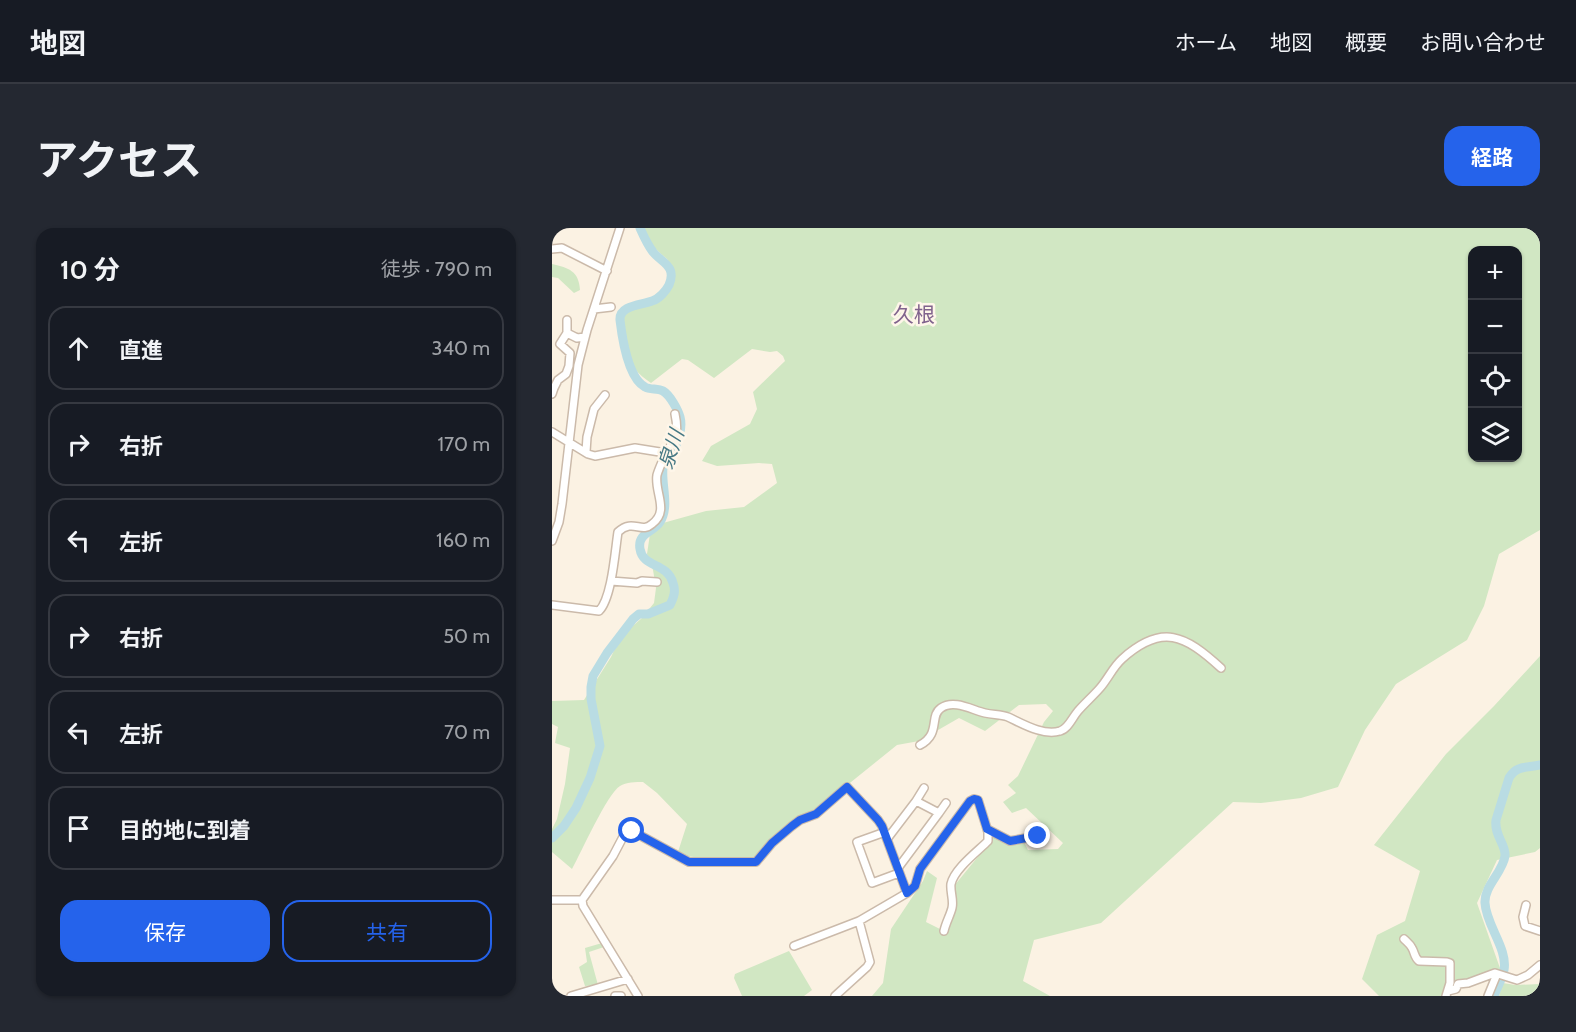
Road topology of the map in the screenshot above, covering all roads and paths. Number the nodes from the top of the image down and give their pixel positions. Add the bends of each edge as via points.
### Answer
1 (620, 228) edge
2 (552, 249) edge
3 (607, 271) junction
4 (611, 307) dead end
5 (594, 309) junction
6 (567, 320) dead end
7 (567, 333) junction
8 (585, 337) junction
9 (552, 392) edge
10 (605, 395) dead end
11 (675, 414) dead end
12 (552, 432) edge
13 (570, 442) junction
14 (586, 452) junction
15 (666, 453) junction
16 (552, 541) edge
17 (610, 580) junction
18 (657, 582) dead end
19 (552, 605) edge
20 (1221, 668) dead end
21 (920, 745) dead end
22 (924, 788) dead end
23 (916, 801) junction
24 (946, 803) dead end
25 (939, 813) junction
26 (987, 829) junction
27 (886, 835) junction
28 (1038, 836) dead end
29 (899, 871) junction
30 (907, 893) junction
31 (552, 900) edge
32 (582, 900) junction
33 (1526, 905) dead end
34 (859, 921) junction
35 (944, 931) dead end
36 (1540, 931) edge
37 (1404, 939) dead end
38 (794, 946) dead end
39 (1540, 965) edge
40 (1498, 974) junction
41 (628, 980) junction
42 (1447, 994) edge
43 (571, 996) edge
44 (615, 996) edge
45 (621, 996) edge
46 (638, 996) edge
47 (835, 996) edge
48 (1488, 996) edge

1 - 3 street
2 - 3 street via 562,248
3 - 5 street
4 - 5 street
5 - 8 street
6 - 7 street
7 - 8 street
7 - 9 street via 560,345 570,353 569,366
8 - 13 street
10 - 14 street via 594,409
11 - 15 street via 676,438
12 - 13 street
13 - 14 street
13 - 16 street via 562,504
14 - 15 street via 595,456 635,448
15 - 17 street via 657,480 664,500 661,511 649,527 624,526 618,532
17 - 18 street
17 - 19 street via 599,611
20 - 21 street via 1180,639 1156,638 1120,660 1100,689 1061,731 1045,731 1005,716 951,705 937,712 932,735
22 - 23 street
23 - 25 street
23 - 27 street
24 - 25 street
25 - 29 street
26 - 28 street via 1010,841
26 - 30 street via 978,800 970,801
26 - 35 street via 988,841 952,880 952,908
27 - 29 street
27 - 29 street via 857,842 872,883
27 - 32 street via 878,820 847,787 816,814 792,826 756,862 689,862 632,831 623,837
29 - 30 street
30 - 34 street
31 - 32 street
32 - 41 street
33 - 36 street via 1525,926
34 - 38 street
34 - 47 street via 870,962
37 - 42 street via 1419,961 1450,963
39 - 40 street via 1520,979
40 - 42 street via 1458,984
40 - 48 street
41 - 43 street
41 - 46 street
44 - 45 street

